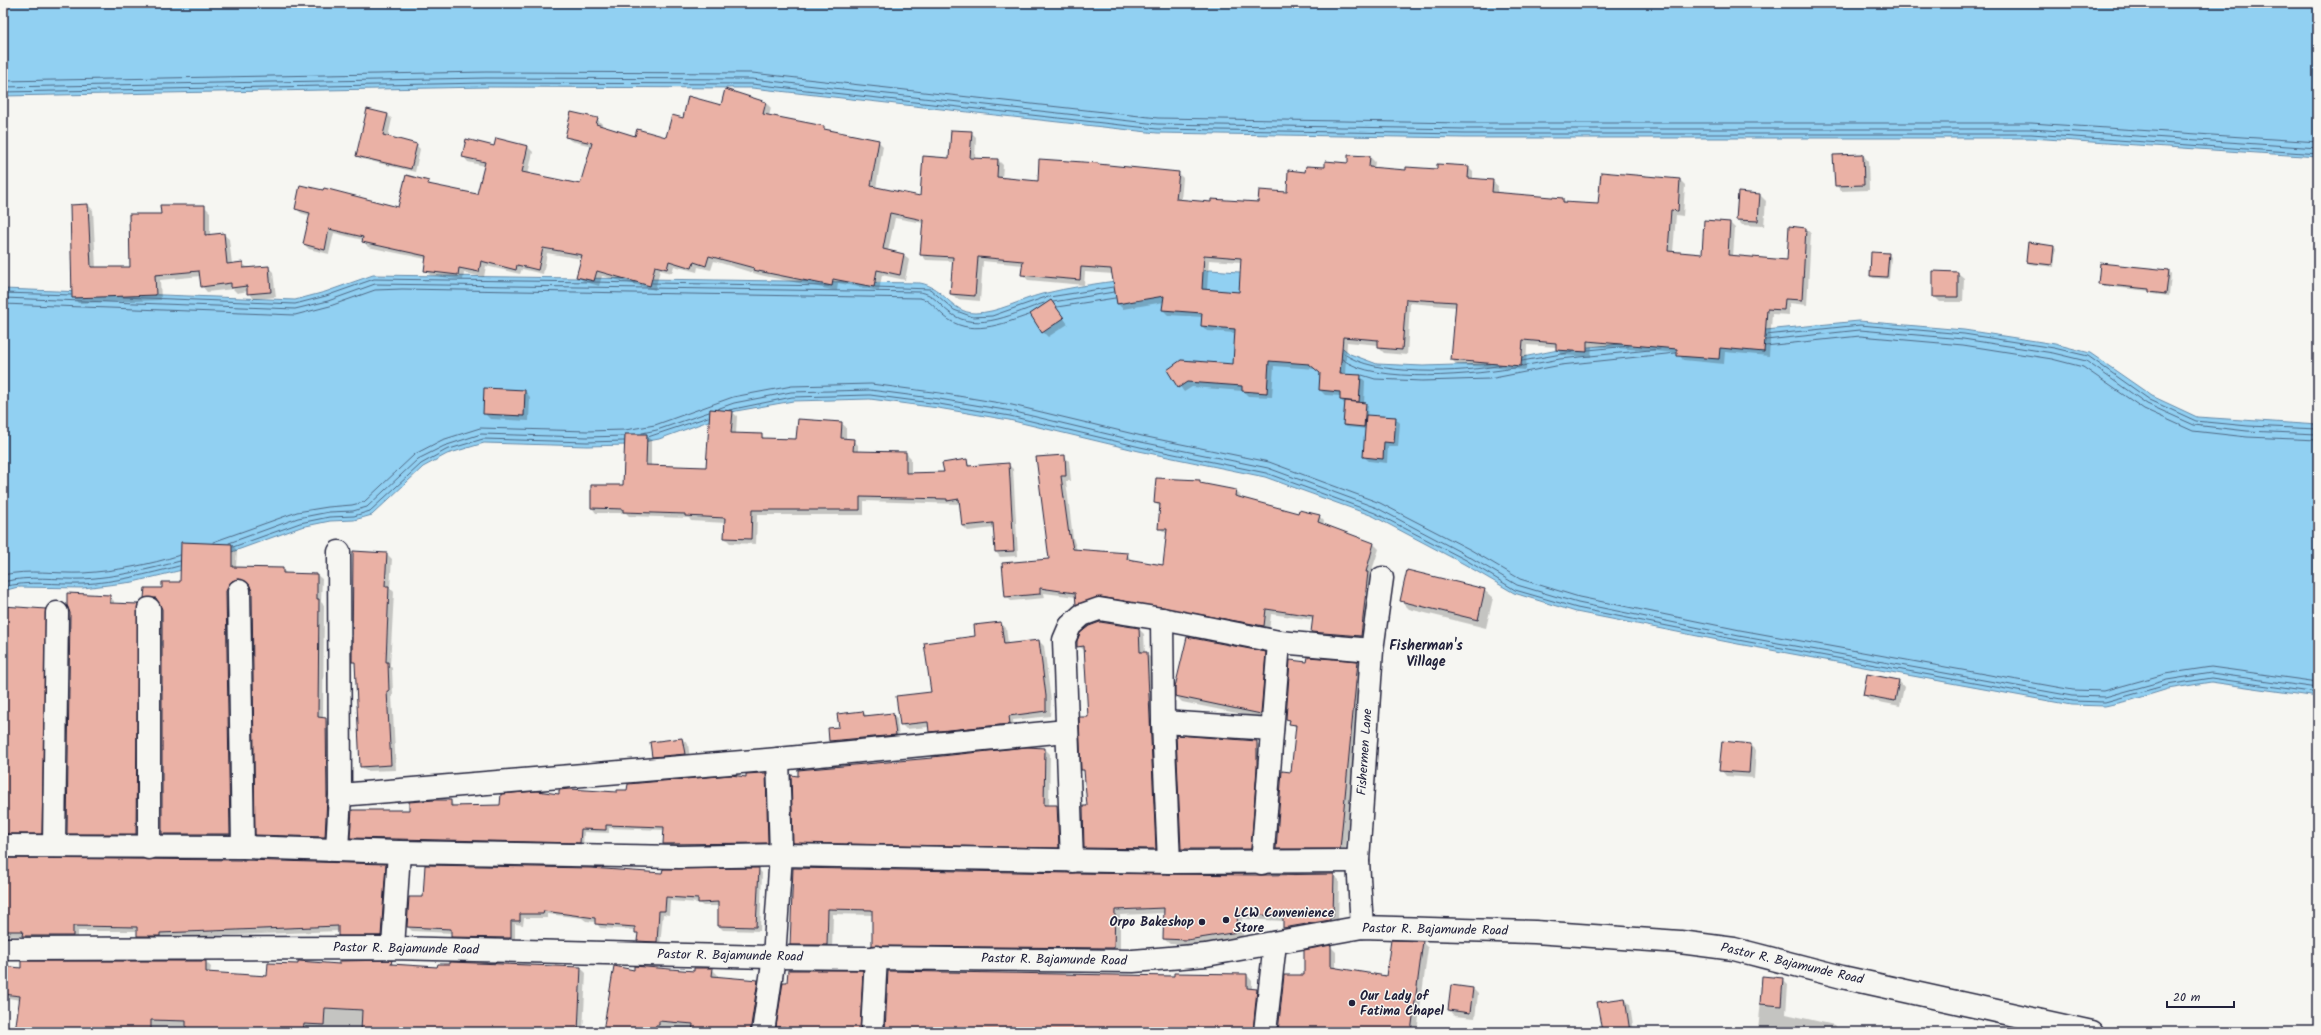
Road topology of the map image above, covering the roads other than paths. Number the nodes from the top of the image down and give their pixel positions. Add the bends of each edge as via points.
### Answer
1 (339, 552) dead end
2 (1382, 578) dead end
3 (240, 591) dead end
4 (149, 609) dead end
5 (56, 613) dead end
6 (1162, 619) junction
7 (1279, 642) junction
8 (1372, 650) junction
9 (1163, 722) junction
10 (1272, 729) junction
11 (1066, 731) junction
12 (778, 759) junction
13 (340, 795) junction
14 (54, 845) junction
15 (3, 846) edge
16 (242, 847) junction
17 (149, 848) junction
18 (337, 850) junction
19 (398, 852) junction
20 (781, 855) junction
21 (1072, 861) junction
22 (1358, 861) junction
23 (1169, 862) junction
24 (1262, 863) junction
25 (1362, 927) junction
26 (1275, 943) junction
27 (393, 948) junction
28 (3, 949) edge
29 (774, 957) junction
30 (876, 957) junction
31 (763, 1032) edge
32 (872, 1032) edge
33 (1265, 1032) edge
34 (2092, 1032) edge

1 - 13 street
2 - 8 street, Fishermen Lane
3 - 16 street
4 - 17 street
5 - 14 street
6 - 7 street
6 - 9 street
6 - 11 street via 1099,610 1082,615 1070,626 1064,640
7 - 8 street
7 - 10 street
8 - 22 street, Fishermen Lane
9 - 10 street
9 - 23 street
10 - 24 street
11 - 12 street
11 - 21 street
12 - 13 street
12 - 20 street
13 - 18 street
14 - 15 street
14 - 17 street
16 - 17 street
16 - 18 street
18 - 19 street
19 - 20 street via 679,857
19 - 27 street
20 - 21 street
20 - 29 street
21 - 23 street
22 - 24 street
22 - 25 street, Fishermen Lane
23 - 24 street
25 - 26 street, Pastor R. Bajamunde Road
25 - 34 street, Pastor R. Bajamunde Road via 1535,932 1680,942 1734,949 1842,977
26 - 30 street, Pastor R. Bajamunde Road via 1206,955 1133,961
26 - 33 street
27 - 28 street, Pastor R. Bajamunde Road
27 - 29 street, Pastor R. Bajamunde Road
29 - 30 street, Pastor R. Bajamunde Road
29 - 31 street
30 - 32 street

